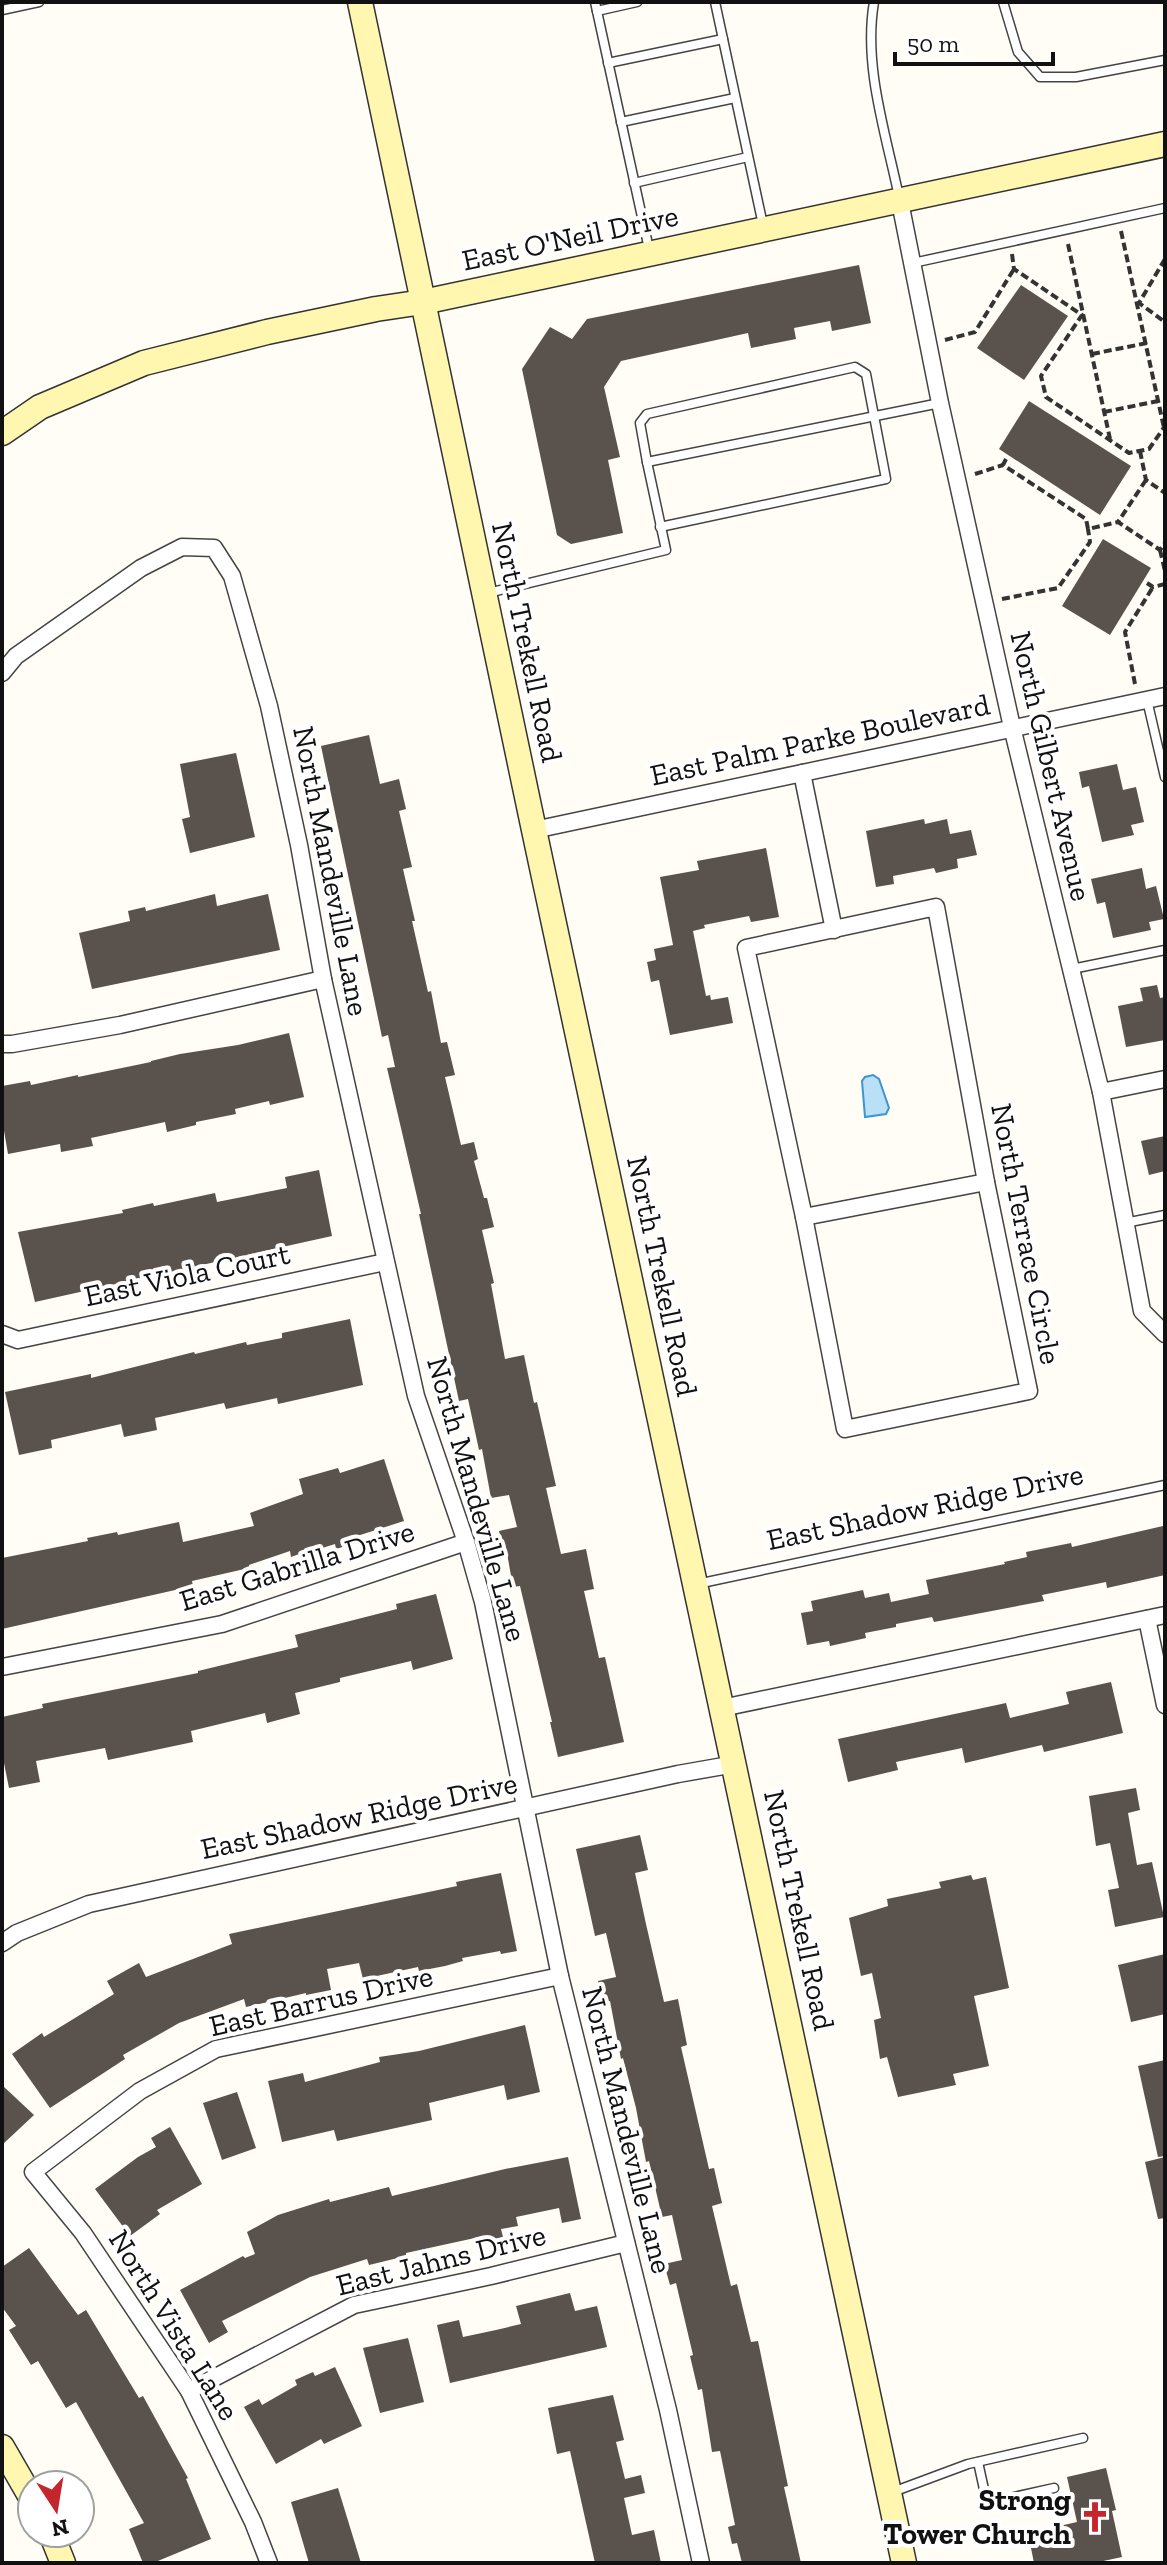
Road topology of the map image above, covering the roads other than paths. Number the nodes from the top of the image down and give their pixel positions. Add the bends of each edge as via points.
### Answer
1 (39, 2) edge
2 (360, 2) edge
3 (637, 2) edge
4 (715, 2) edge
5 (874, 2) edge
6 (1003, 2) edge
7 (596, 6) edge
8 (2, 10) edge
9 (723, 39) junction
10 (1165, 60) edge
11 (608, 63) junction
12 (735, 98) junction
13 (621, 122) junction
14 (1165, 144) edge
15 (748, 157) junction
16 (634, 183) junction
17 (900, 202) junction
18 (1165, 208) edge
19 (764, 230) junction
20 (650, 254) junction
21 (912, 263) junction
22 (423, 302) junction
23 (940, 403) junction
24 (873, 417) junction
25 (2, 433) edge
26 (647, 462) junction
27 (660, 527) junction
28 (484, 594) junction
29 (2, 673) edge
30 (1165, 696) edge
31 (1143, 700) junction
32 (1012, 727) junction
33 (802, 773) junction
34 (1165, 777) edge
35 (534, 830) junction
36 (834, 930) junction
37 (1165, 950) edge
38 (1071, 969) junction
39 (323, 979) junction
40 (2, 1044) edge
41 (1165, 1079) edge
42 (1101, 1092) junction
43 (986, 1182) junction
44 (1165, 1215) edge
45 (804, 1217) junction
46 (1125, 1223) junction
47 (385, 1262) junction
48 (2, 1334) edge
49 (1165, 1334) edge
50 (1165, 1485) edge
51 (466, 1542) junction
52 (696, 1584) junction
53 (1165, 1615) edge
54 (1147, 1619) junction
55 (2, 1667) edge
56 (1165, 1705) edge
57 (722, 1708) junction
58 (735, 1764) junction
59 (524, 1808) junction
60 (2, 1943) edge
61 (560, 1976) junction
62 (33, 2172) joint
63 (626, 2243) junction
64 (189, 2391) junction
65 (1083, 2438) dead end
66 (2, 2447) edge
67 (978, 2462) junction
68 (16, 2471) edge
69 (1054, 2488) dead end
70 (890, 2493) junction
71 (269, 2563) edge
72 (701, 2563) edge
73 (904, 2563) edge

1 - 8 lane
2 - 22 main road, North Trekell Road
3 - 7 lane
4 - 9 lane
5 - 17 lane via 871,50
6 - 10 lane via 1018,52 1040,77 1076,77
7 - 11 lane
9 - 11 lane
9 - 12 lane
11 - 13 lane
12 - 13 lane
12 - 15 lane
13 - 16 lane
14 - 17 main road, East O'Neil Drive
15 - 16 lane
15 - 19 lane
16 - 20 lane
17 - 19 main road, East O'Neil Drive
17 - 21 street, North Gilbert Avenue
18 - 21 lane
19 - 20 main road, East O'Neil Drive
20 - 22 main road, East O'Neil Drive
21 - 23 street, North Gilbert Avenue
22 - 25 main road, East O'Neil Drive via 283,328 144,363 40,407
22 - 28 main road, North Trekell Road
23 - 24 lane
23 - 32 street, North Gilbert Avenue
24 - 26 lane
24 - 26 lane via 866,374 855,367 647,414 640,423
24 - 27 lane via 886,479
26 - 27 lane
27 - 28 lane via 666,550
28 - 35 main road, North Trekell Road
29 - 39 street, North Mandeville Lane via 16,656 141,568 182,547 214,548 232,576 269,706
30 - 31 street, East Palm Parke Boulevard
31 - 32 street, East Palm Parke Boulevard
31 - 34 lane
32 - 33 street, East Palm Parke Boulevard
32 - 38 street, North Gilbert Avenue
33 - 35 street, East Palm Parke Boulevard
33 - 36 street
35 - 52 main road, North Trekell Road
36 - 43 street, North Terrace Circle via 936,907
36 - 45 street, North Terrace Circle via 746,948
37 - 38 lane
38 - 42 street, North Gilbert Avenue
39 - 40 street via 120,1025
39 - 47 street, North Mandeville Lane
41 - 42 street
42 - 46 street, North Gilbert Avenue
43 - 45 street
43 - 45 street, North Terrace Circle via 1029,1391 845,1429
44 - 46 lane
46 - 49 street, North Gilbert Avenue via 1142,1311
47 - 48 street, East Viola Court via 18,1340
47 - 51 street, North Mandeville Lane via 416,1396
50 - 52 lane, East Shadow Ridge Drive
51 - 55 street, East Gabrilla Drive via 222,1624
51 - 59 street, North Mandeville Lane
52 - 57 main road, North Trekell Road
53 - 54 street
54 - 56 street
54 - 57 street
57 - 58 main road, North Trekell Road
58 - 59 street, East Shadow Ridge Drive
58 - 70 main road, North Trekell Road
59 - 60 street, East Shadow Ridge Drive via 89,1904
59 - 61 street, North Mandeville Lane
61 - 62 street, East Barrus Drive via 216,2049 140,2091
61 - 63 street, North Mandeville Lane
62 - 64 street, North Vista Lane via 83,2233
63 - 64 street, East Jahns Drive via 354,2305
63 - 72 street, North Mandeville Lane
64 - 71 street, North Vista Lane
65 - 67 lane
66 - 68 main road
67 - 69 lane via 987,2503
67 - 70 lane
70 - 73 main road, North Trekell Road

